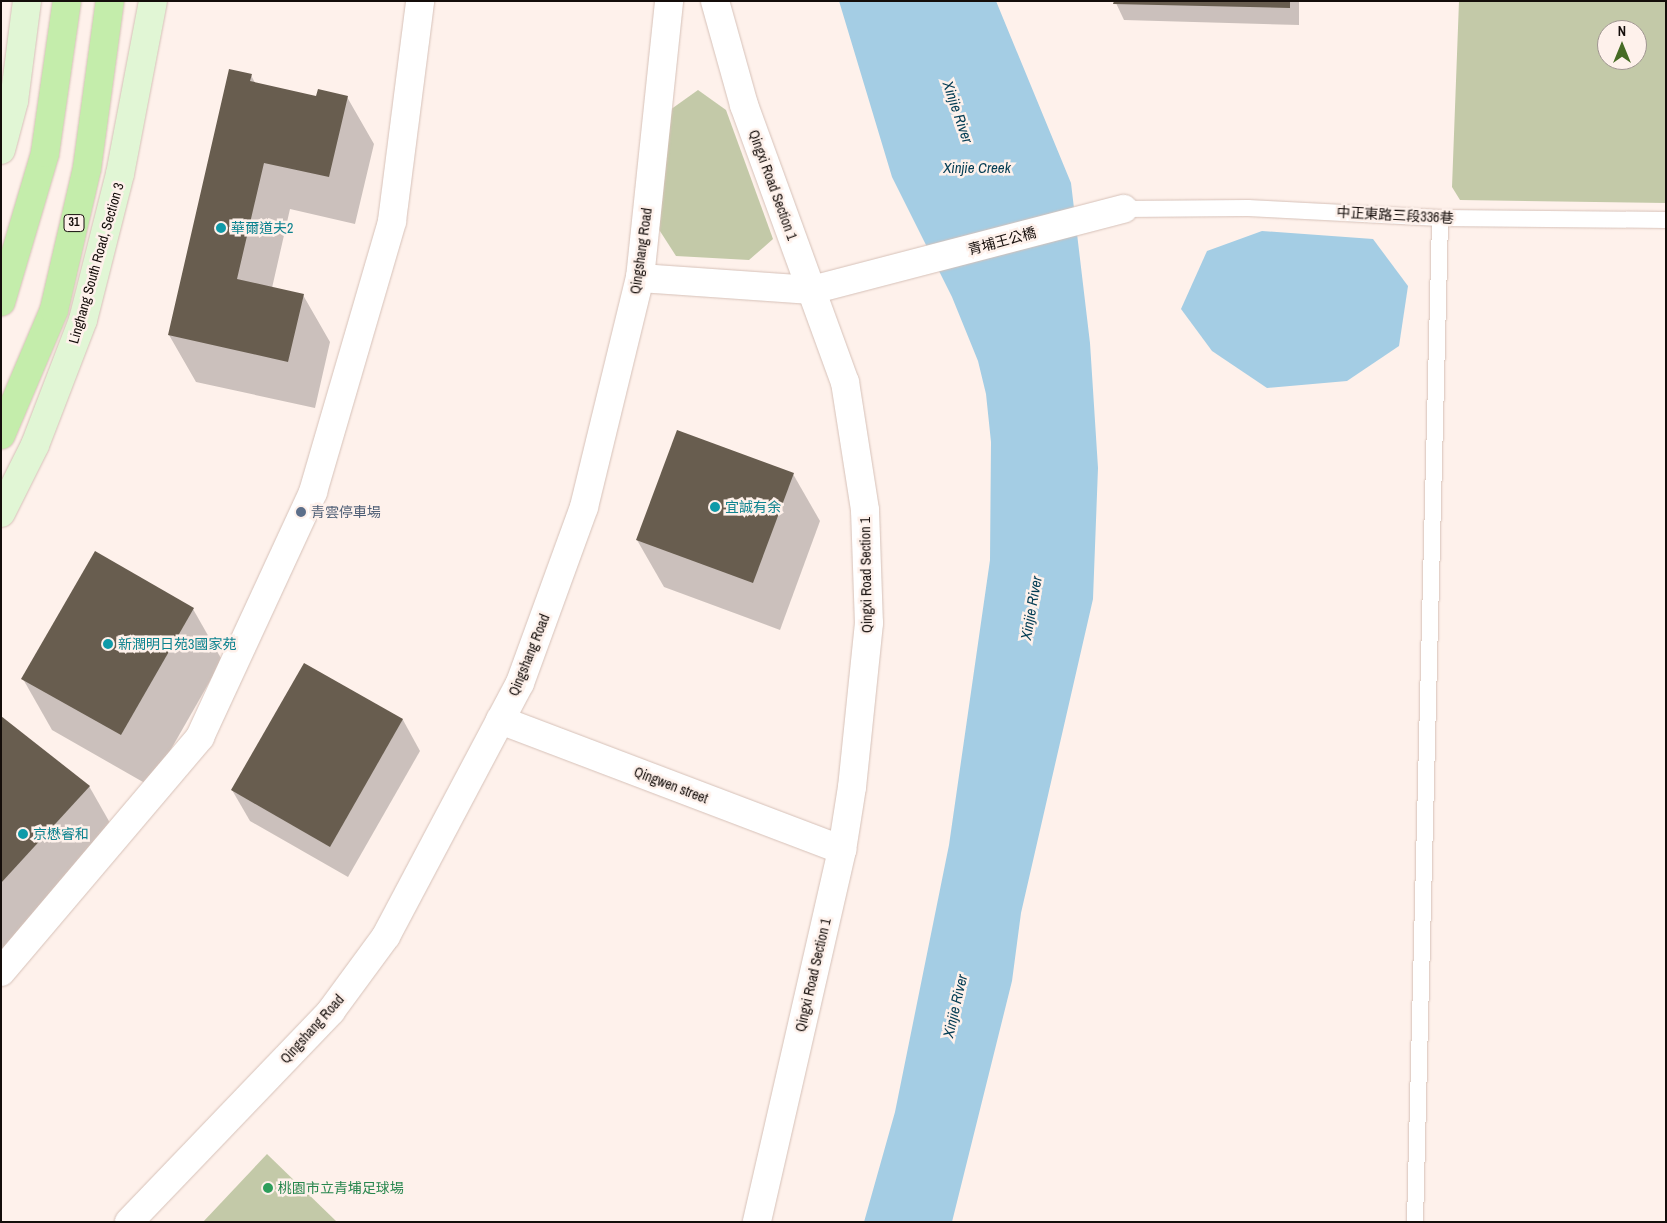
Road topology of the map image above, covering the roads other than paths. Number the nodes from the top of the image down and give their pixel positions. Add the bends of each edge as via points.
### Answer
1 (27, 1) edge
2 (67, 1) edge
3 (110, 1) edge
4 (153, 1) edge
5 (420, 1) edge
6 (670, 1) edge
7 (715, 1) edge
8 (1, 150) edge
9 (1124, 209) joint
10 (1440, 218) junction
11 (1666, 220) edge
12 (640, 278) junction
13 (812, 290) junction
14 (1, 302) edge
15 (1, 434) edge
16 (1, 513) edge
17 (500, 720) junction
18 (842, 850) junction
19 (1, 972) edge
20 (128, 1222) edge
21 (757, 1222) edge
22 (1415, 1222) edge

1 - 8 street via 14,101
2 - 14 main road via 45,153
3 - 15 main road, Linghang South Road, Section 3 / 31 via 87,168 54,310
4 - 16 street, Linghang South Road, Section 3 / 31 via 120,174 83,320 35,445
5 - 19 street via 392,221 313,492 200,737
6 - 12 street, Qingshang Road
7 - 13 street, Qingxi Road Section 1 via 744,104
9 - 10 lane, 中正東路三段336巷 via 1248,208
9 - 13 street, 青埔王公橋
10 - 11 lane, 中正東路三段336巷
10 - 22 lane
12 - 13 street, 青埔王公橋
12 - 17 street, Qingshang Road via 584,506 520,683
13 - 18 street, Qingxi Road Section 1 via 845,382 865,510 868,623
17 - 18 street, Qingwen street
17 - 20 street, Qingshang Road via 386,936 348,989 331,1011
18 - 21 street, Qingxi Road Section 1

